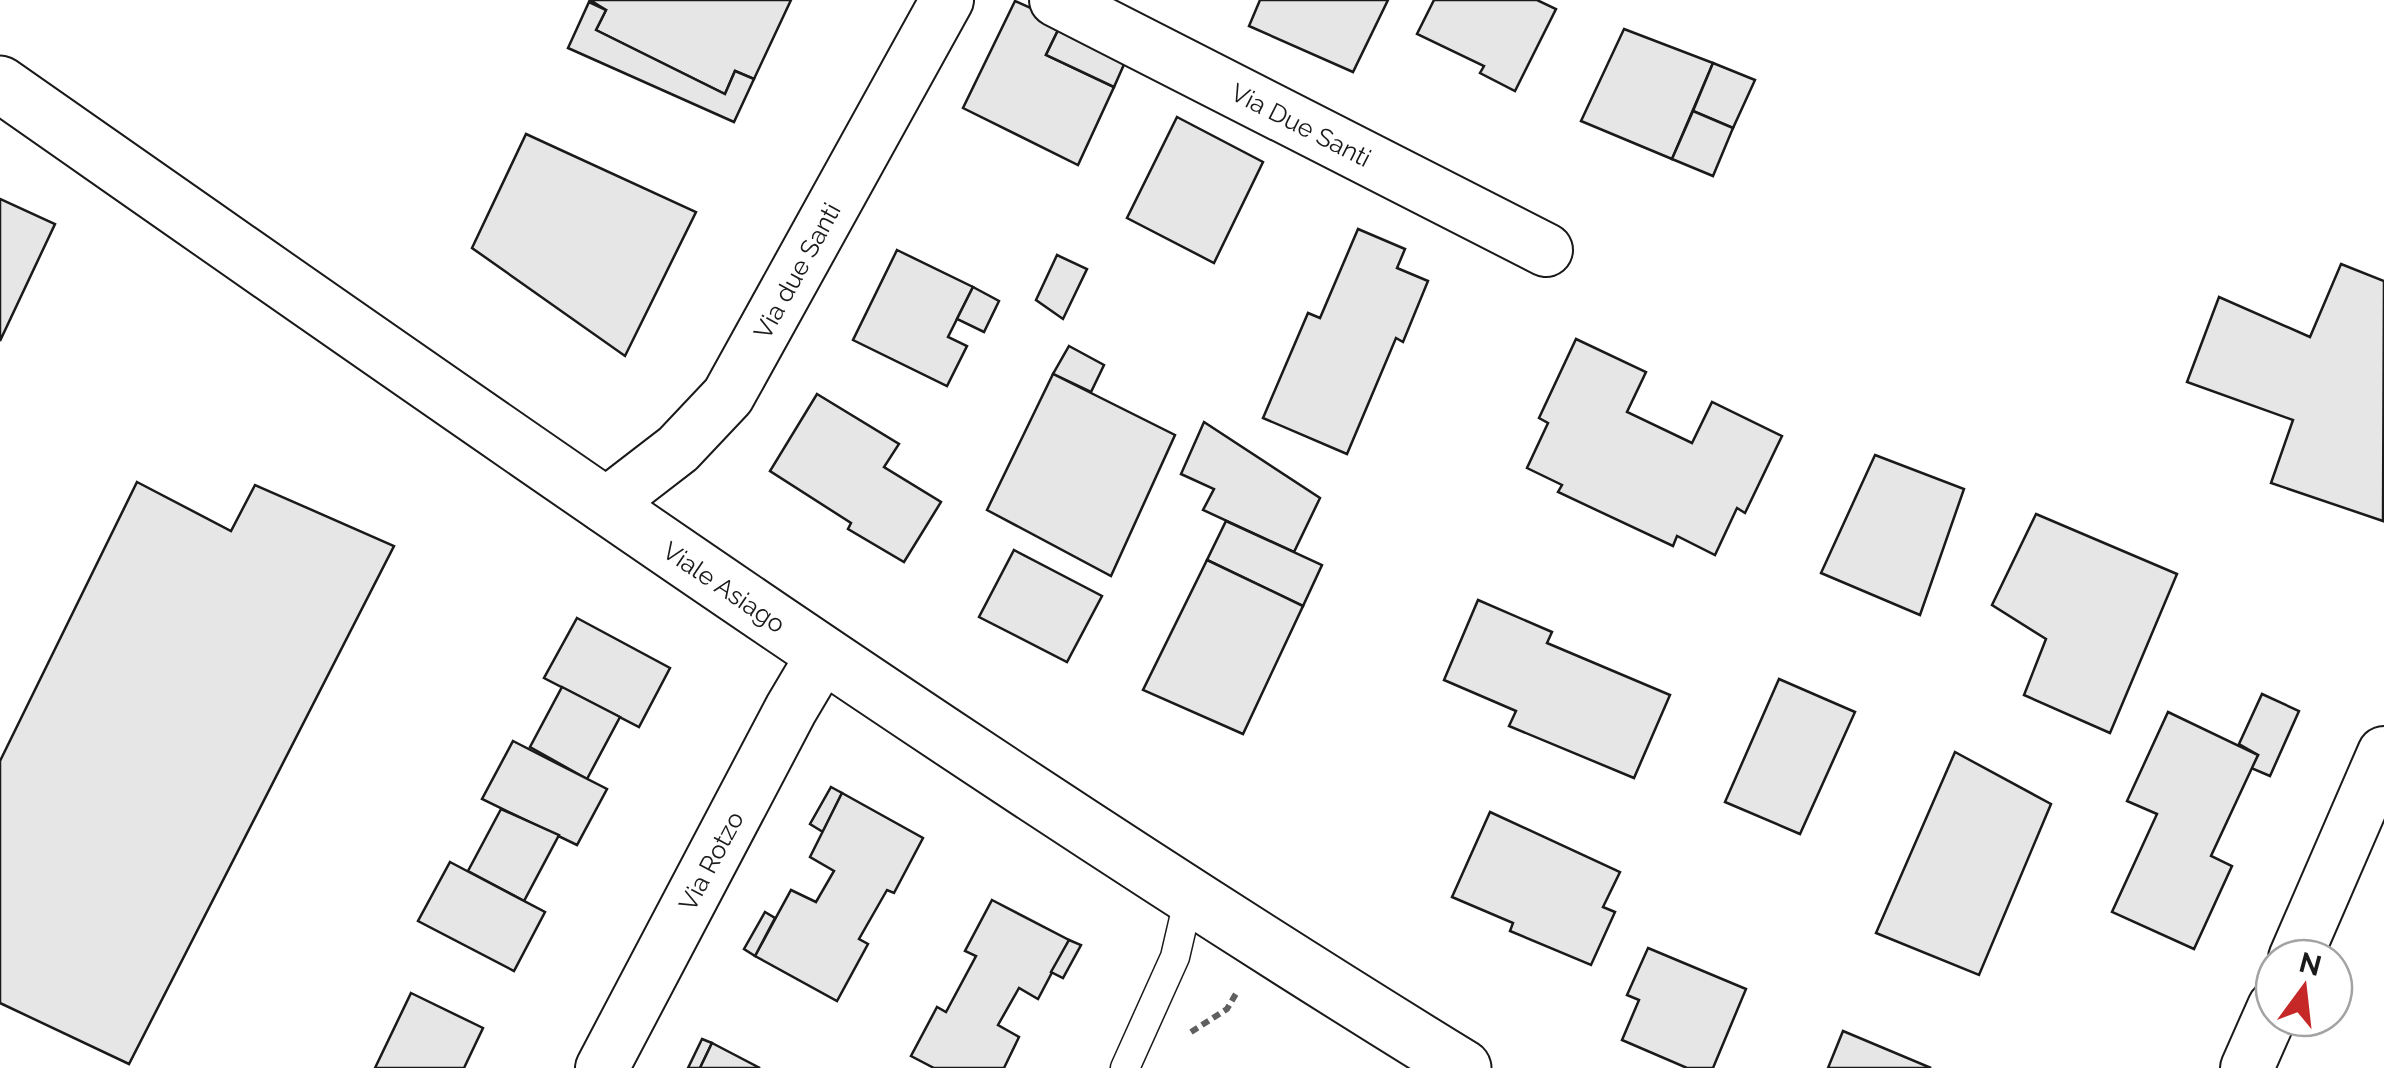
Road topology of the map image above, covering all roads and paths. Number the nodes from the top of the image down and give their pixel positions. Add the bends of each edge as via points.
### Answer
1 (947, 0) edge
2 (1056, 0) edge
3 (0, 84) edge
4 (1546, 250) dead end
5 (604, 506) junction
6 (823, 655) junction
7 (2384, 754) edge
8 (1189, 898) junction
9 (2304, 938) edge
10 (1242, 982) dead end
11 (1188, 1034) dead end
12 (2261, 1038) edge
13 (602, 1068) edge
14 (1125, 1068) edge
15 (1463, 1068) edge
16 (2248, 1068) edge

1 - 5 street, Via due Santi via 728,396 678,448
2 - 4 street, Via Due Santi
3 - 5 main road, Viale Asiago
5 - 6 main road, Viale Asiago
6 - 8 main road, Viale Asiago
6 - 13 street, Via Rotzo
7 - 9 street
8 - 14 lane via 1175,957
8 - 15 main road, Viale Asiago
10 - 11 path via 1228,1009
12 - 16 street

